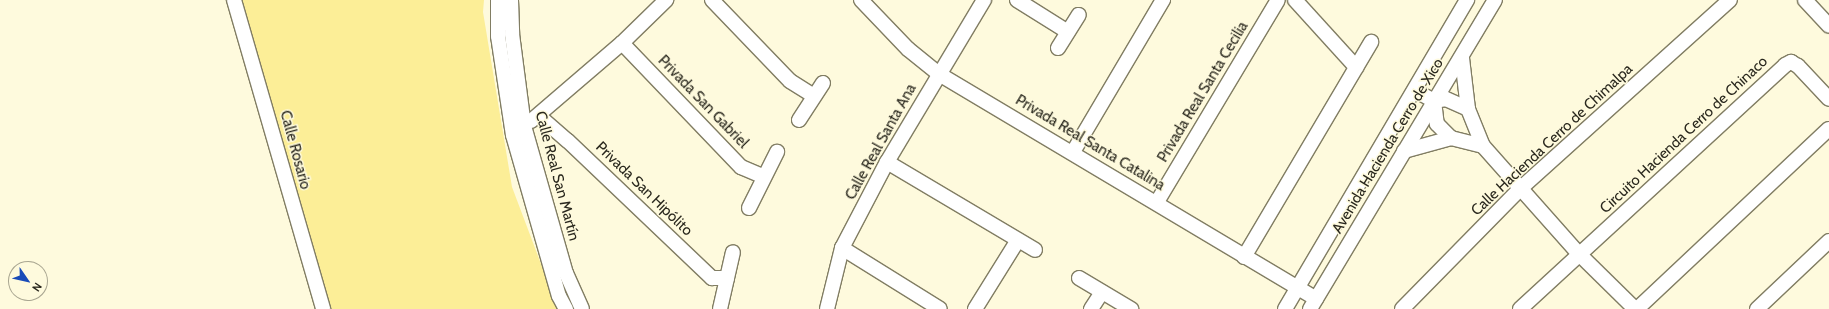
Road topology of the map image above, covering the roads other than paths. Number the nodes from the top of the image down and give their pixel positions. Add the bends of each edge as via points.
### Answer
1 (234, 0) edge
2 (498, 0) edge
3 (511, 0) edge
4 (666, 0) edge
5 (712, 0) edge
6 (860, 0) edge
7 (984, 0) edge
8 (1017, 0) edge
9 (1163, 0) edge
10 (1278, 0) edge
11 (1295, 0) edge
12 (1495, 0) edge
13 (1730, 0) edge
14 (1805, 0) edge
15 (1465, 1) edge
16 (1079, 15) dead end
17 (1480, 24) junction
18 (1829, 26) edge
19 (1068, 32) junction
20 (622, 42) junction
21 (1371, 42) dead end
22 (1058, 48) dead end
23 (1462, 58) junction
24 (1356, 67) junction
25 (939, 74) junction
26 (823, 82) dead end
27 (1416, 91) junction
28 (814, 96) junction
29 (1829, 99) edge
30 (1434, 101) junction
31 (1468, 109) junction
32 (539, 116) junction
33 (799, 120) dead end
34 (1829, 129) edge
35 (519, 131) junction
36 (1450, 138) junction
37 (1483, 146) junction
38 (1404, 151) junction
39 (777, 152) dead end
40 (1073, 152) junction
41 (887, 162) junction
42 (764, 177) junction
43 (1522, 188) junction
44 (1157, 202) junction
45 (749, 208) dead end
46 (1018, 240) junction
47 (1829, 241) edge
48 (842, 248) junction
49 (1035, 250) dead end
50 (734, 252) dead end
51 (1579, 254) junction
52 (1244, 257) junction
53 (728, 278) junction
54 (1079, 278) dead end
55 (1297, 289) junction
56 (1102, 292) junction
57 (1313, 304) edge
58 (323, 309) edge
59 (566, 309) edge
60 (582, 309) edge
61 (720, 309) edge
62 (827, 309) edge
63 (940, 309) edge
64 (975, 309) edge
65 (1091, 309) edge
66 (1131, 309) edge
67 (1286, 309) edge
68 (1402, 309) edge
69 (1520, 309) edge
70 (1636, 309) edge
71 (1757, 309) edge

1 - 58 street, Calle Rosario
2 - 35 street, Calle Real San Martín via 498,36
3 - 35 street, Calle Real San Martín
4 - 20 street
5 - 28 street via 790,81
6 - 25 street, Privada Real Santa Catalina via 908,49
7 - 25 street, Calle Real Santa Ana
8 - 19 street
9 - 40 street
10 - 44 street, Privada Real Santa Cecilia
11 - 24 street
12 - 17 street, Avenida Hacienda Cerro de Xico
13 - 43 street, Calle Hacienda Cerro de Chimalpa
14 - 18 street
15 - 17 street
15 - 27 street, Avenida Hacienda Cerro de Xico
16 - 19 street
17 - 23 street, Avenida Hacienda Cerro de Xico
19 - 22 street
20 - 32 street
20 - 42 street, Privada San Gabriel via 741,167
21 - 24 street
23 - 30 street, Avenida Hacienda Cerro de Xico
23 - 31 street
24 - 52 street
25 - 40 street, Privada Real Santa Catalina
25 - 41 street, Calle Real Santa Ana
26 - 28 street
27 - 30 street
27 - 55 street, Avenida Hacienda Cerro de Xico
28 - 33 street
29 - 51 street, Circuito Hacienda Cerro de Chinaco via 1798,66 1791,62 1785,65
30 - 31 street via 1446,99
30 - 36 street via 1437,124
30 - 38 street, Avenida Hacienda Cerro de Xico
31 - 37 street
32 - 35 street
32 - 53 street, Privada San Hipólito via 568,140 712,278
34 - 70 street
35 - 59 street, Calle Real San Martín via 559,296
35 - 60 street, Calle Real San Martín via 566,273
36 - 37 street
36 - 38 street
37 - 43 street
38 - 57 street, Avenida Hacienda Cerro de Xico
39 - 42 street
40 - 44 street, Privada Real Santa Catalina
41 - 46 street
41 - 48 street, Calle Real Santa Ana
42 - 45 street
43 - 51 street
43 - 68 street, Calle Hacienda Cerro de Chimalpa
44 - 52 street, Privada Real Santa Catalina
46 - 49 street
46 - 64 street
47 - 71 street
48 - 62 street, Calle Real Santa Ana
48 - 63 street
50 - 53 street
51 - 69 street
51 - 70 street
52 - 55 street, Privada Real Santa Catalina
53 - 61 street
54 - 56 street
55 - 57 street, Privada Real Santa Catalina
55 - 67 street, Avenida Hacienda Cerro de Xico
56 - 65 street
56 - 66 street

